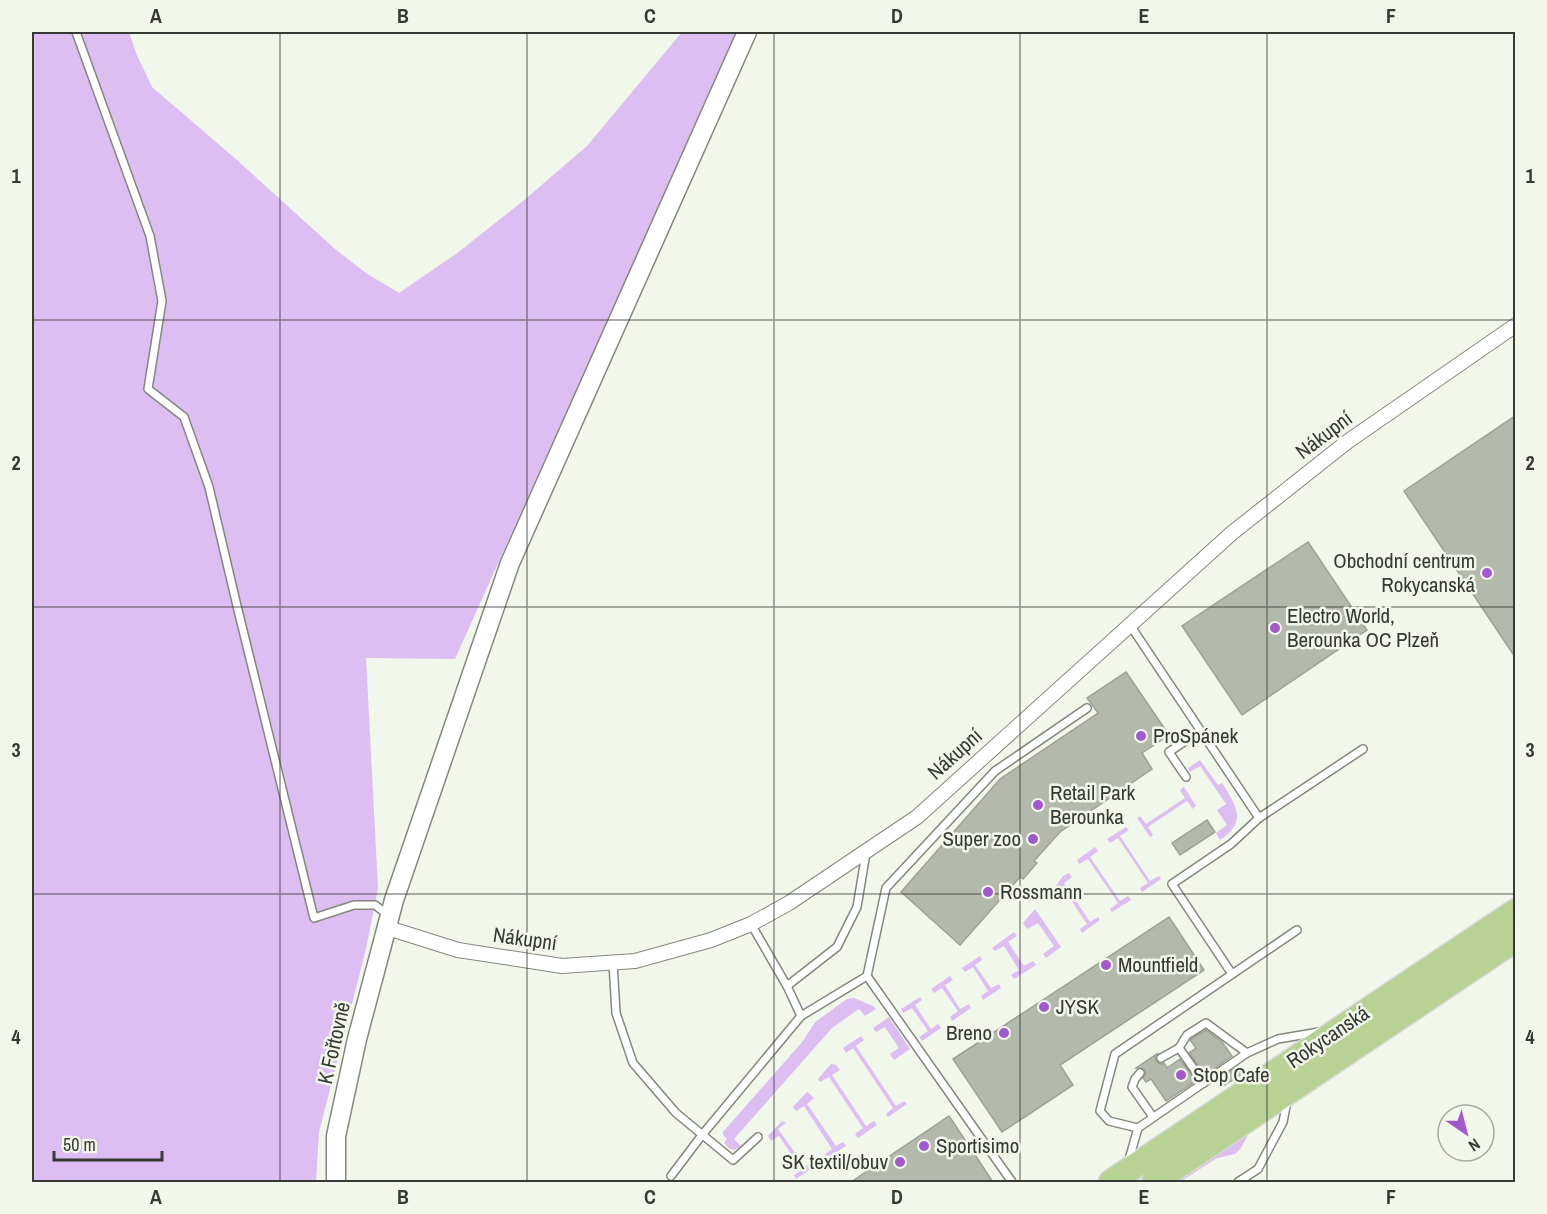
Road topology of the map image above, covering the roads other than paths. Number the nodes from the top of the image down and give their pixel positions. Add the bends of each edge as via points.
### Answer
1 (76, 32) edge
2 (747, 32) edge
3 (1515, 325) edge
4 (1131, 625) junction
5 (1087, 708) dead end
6 (1200, 731) junction
7 (1363, 749) dead end
8 (1186, 777) dead end
9 (1259, 818) junction
10 (866, 851) junction
11 (1515, 911) edge
12 (389, 922) junction
13 (751, 924) junction
14 (1297, 930) dead end
15 (1515, 939) edge
16 (613, 963) junction
17 (1232, 974) junction
18 (867, 976) junction
19 (787, 986) junction
20 (801, 1016) junction
21 (1340, 1029) junction
22 (1179, 1048) junction
23 (1247, 1053) junction
24 (1161, 1058) dead end
25 (1140, 1073) dead end
26 (1204, 1083) junction
27 (1288, 1092) junction
28 (1153, 1117) junction
29 (1138, 1128) junction
30 (702, 1135) junction
31 (758, 1137) dead end
32 (671, 1176) dead end
33 (1118, 1177) edge
34 (336, 1182) edge
35 (1012, 1182) edge
36 (1154, 1182) edge
37 (1238, 1182) edge

1 - 12 lane via 150,236 162,301 148,389 184,417 209,487 314,918 354,905 375,905
2 - 12 street, K Fořtovně via 510,563
3 - 4 street, Nákupní via 1347,442 1240,526
4 - 6 lane
4 - 10 street, Nákupní via 917,817
5 - 18 lane via 995,771 886,888
6 - 8 lane via 1169,752
6 - 9 lane
7 - 9 lane
9 - 17 lane via 1231,844 1172,884
10 - 13 street, Nákupní
10 - 19 lane via 856,907 837,947
11 - 21 highway, Rokycanská
12 - 16 street, Nákupní via 458,950 562,966
12 - 34 street, K Fořtovně via 336,1136
13 - 16 street, Nákupní via 635,961
13 - 19 lane
14 - 17 lane
15 - 27 highway, Rokycanská
16 - 30 lane via 616,1012 633,1063 676,1113
17 - 29 lane via 1115,1054 1100,1111 1109,1121
18 - 20 lane
18 - 35 lane
19 - 20 lane
20 - 30 lane
21 - 23 lane via 1278,1039
21 - 33 highway, Rokycanská
22 - 23 lane via 1187,1035 1206,1023
22 - 24 lane
22 - 26 lane
23 - 26 lane
25 - 28 lane via 1132,1087
26 - 28 lane
27 - 36 highway, Rokycanská
27 - 37 lane via 1283,1122 1258,1169
28 - 29 lane
29 - 33 lane
30 - 31 lane via 733,1160
30 - 32 lane

